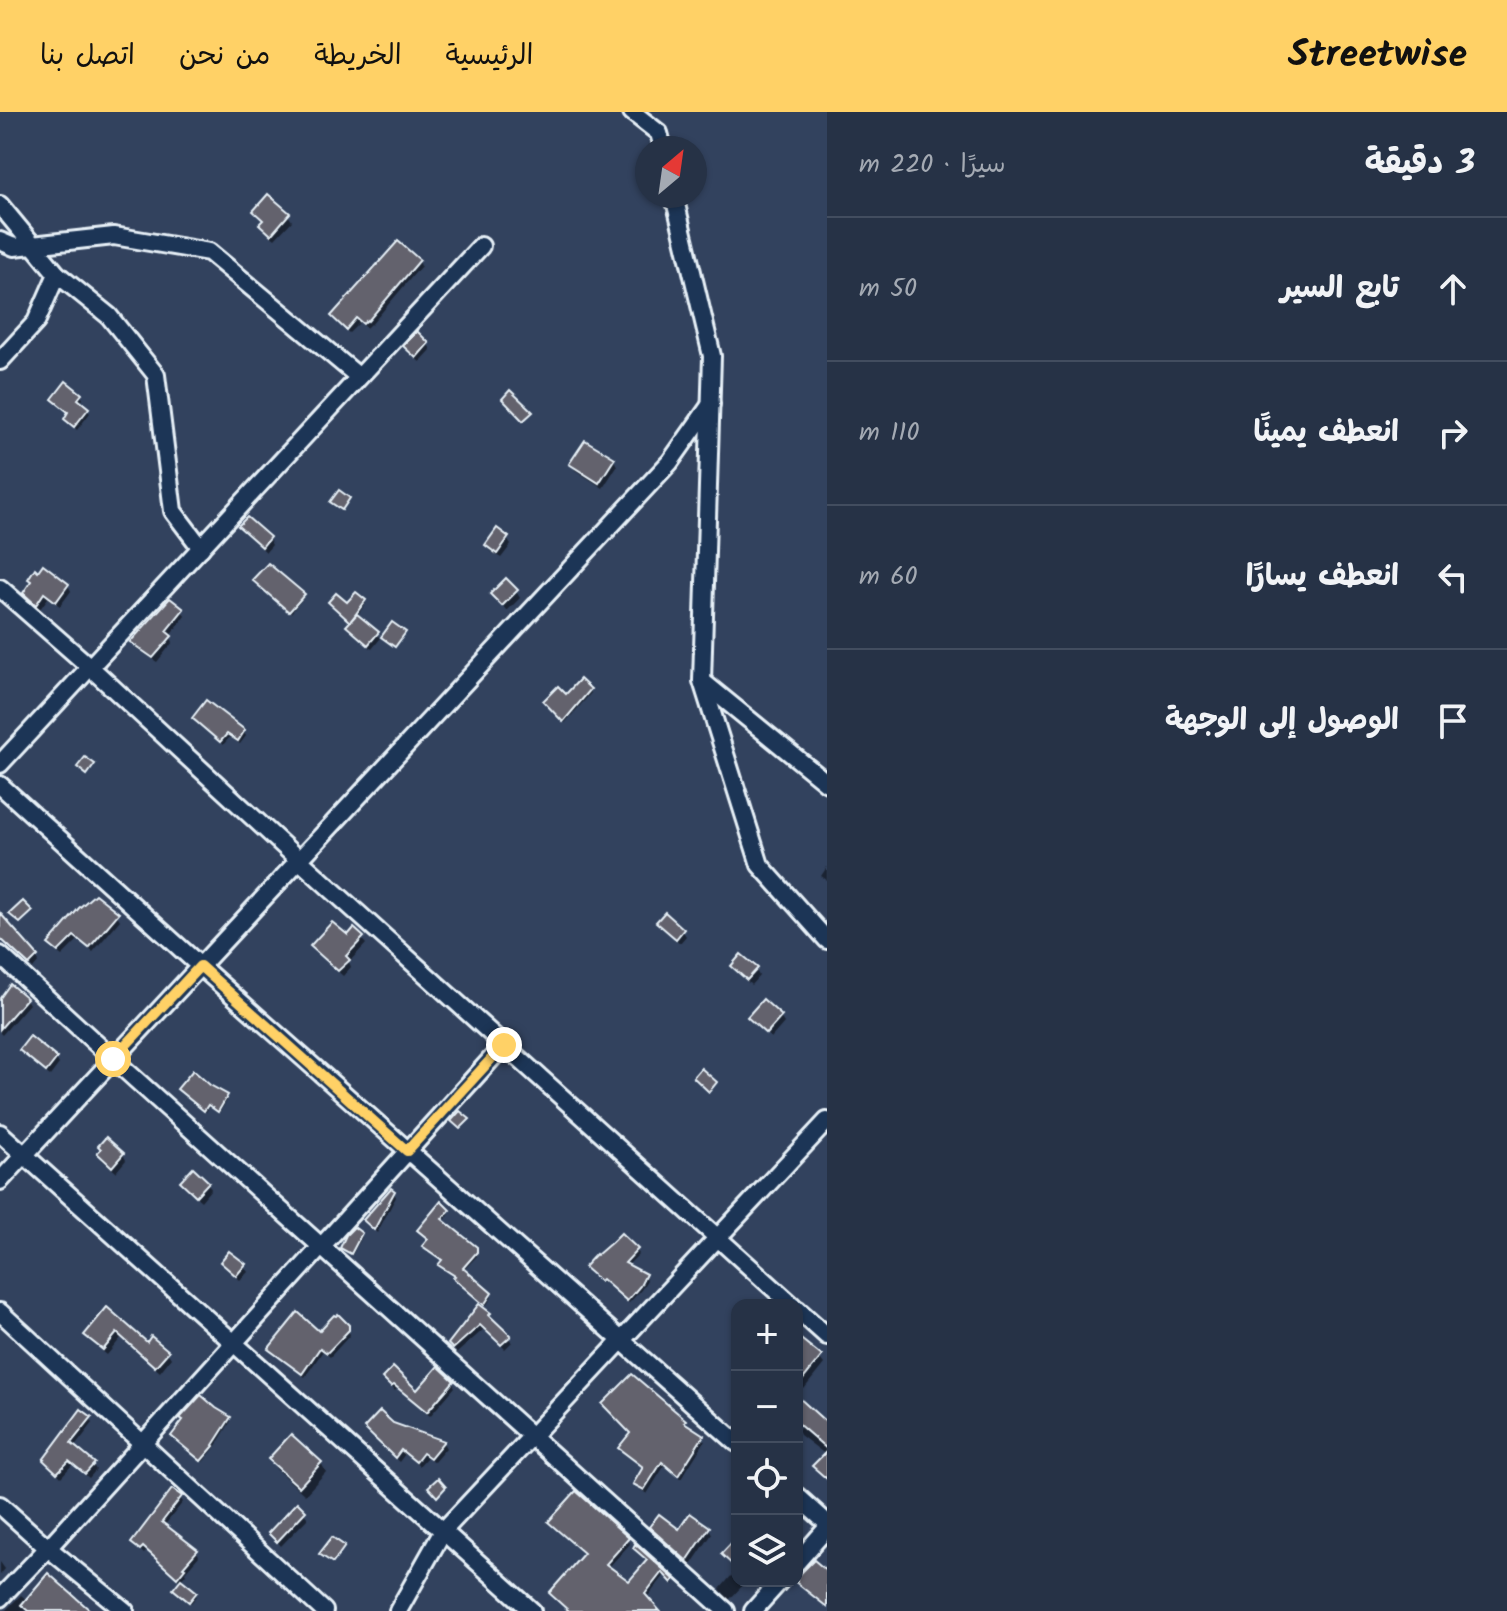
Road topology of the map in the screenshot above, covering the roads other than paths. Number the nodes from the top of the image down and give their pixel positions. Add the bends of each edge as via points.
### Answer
1 (632, 112) edge
2 (660, 136) edge
3 (0, 205) edge
4 (677, 208) edge
5 (0, 241) edge
6 (33, 245) junction
7 (481, 246) dead end
8 (57, 274) junction
9 (0, 361) edge
10 (359, 377) junction
11 (711, 404) junction
12 (201, 548) junction
13 (0, 588) edge
14 (90, 667) junction
15 (702, 681) junction
16 (0, 764) edge
17 (827, 783) edge
18 (0, 785) edge
19 (299, 860) junction
20 (827, 940) edge
21 (0, 955) edge
22 (200, 966) junction
23 (504, 1045) junction
24 (113, 1059) junction
25 (827, 1121) edge
26 (0, 1133) edge
27 (407, 1151) junction
28 (24, 1155) junction
29 (0, 1181) edge
30 (718, 1238) junction
31 (321, 1246) junction
32 (785, 1299) edge
33 (0, 1312) edge
34 (803, 1314) edge
35 (827, 1336) edge
36 (622, 1341) junction
37 (233, 1343) junction
38 (533, 1436) junction
39 (731, 1438) edge
40 (143, 1443) junction
41 (803, 1502) edge
42 (0, 1505) edge
43 (827, 1526) edge
44 (443, 1531) junction
45 (48, 1548) junction
46 (803, 1555) edge
47 (775, 1587) edge
48 (0, 1598) edge
49 (125, 1611) edge
50 (324, 1611) edge
51 (398, 1611) edge
52 (532, 1611) edge
53 (726, 1611) edge
54 (753, 1611) edge

1 - 2 street
3 - 6 street
4 - 11 street via 712,356
5 - 6 street via 14,247
6 - 8 street
6 - 10 street via 114,236 209,252
7 - 10 street
8 - 9 street via 36,322
8 - 12 street via 109,316 156,375 173,511
10 - 12 street
11 - 15 street
11 - 19 street via 670,462
12 - 14 street
13 - 14 street
14 - 16 street
14 - 19 street
15 - 17 street
15 - 20 street via 760,865
18 - 22 street
19 - 22 street
19 - 23 street
21 - 24 street
22 - 24 street
22 - 27 street
23 - 27 street
23 - 30 street
24 - 28 street
24 - 31 street
25 - 30 street
26 - 28 street
27 - 31 street
27 - 36 street
28 - 29 street
28 - 37 street
30 - 32 street
30 - 36 street
31 - 37 street
31 - 38 street
33 - 40 street
34 - 35 street
36 - 38 street
36 - 39 street
37 - 40 street
37 - 44 street
38 - 44 street
38 - 53 street
40 - 45 street
40 - 50 street
41 - 43 street
42 - 45 street
43 - 46 street
44 - 51 street
44 - 52 street
45 - 48 street
45 - 49 street
47 - 54 street

